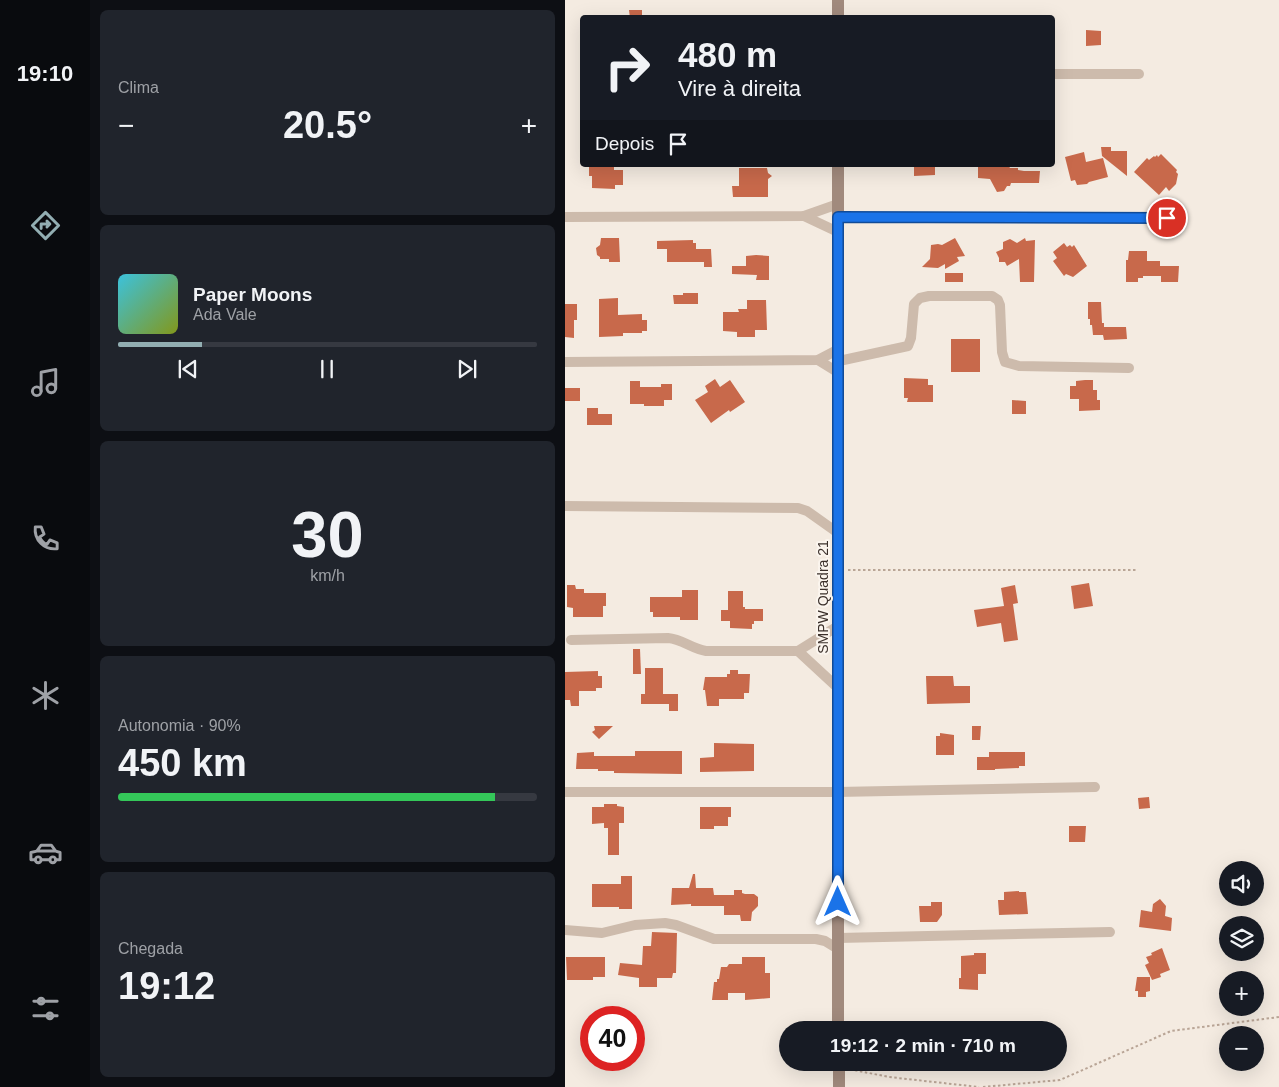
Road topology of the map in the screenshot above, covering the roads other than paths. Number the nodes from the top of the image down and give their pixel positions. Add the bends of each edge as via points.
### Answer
1 (838, 0) edge
2 (838, 15) edge
3 (1055, 74) edge
4 (1139, 74) dead end
5 (838, 167) edge
6 (838, 210) junction
7 (804, 216) junction
8 (565, 217) edge
9 (1167, 218) dead end
10 (838, 232) junction
11 (817, 360) junction
12 (839, 361) junction
13 (565, 362) edge
14 (1129, 368) dead end
15 (565, 506) edge
16 (838, 533) junction
17 (838, 626) junction
18 (571, 640) dead end
19 (799, 651) junction
20 (838, 688) junction
21 (1095, 786) dead end
22 (565, 792) edge
23 (837, 792) junction
24 (565, 930) edge
25 (1110, 932) dead end
26 (838, 944) junction
27 (838, 1021) edge
28 (839, 1071) edge
29 (839, 1087) edge

1 - 2 street
3 - 4 street
5 - 6 street, SMPW Quadra 21
6 - 7 street
6 - 9 street
6 - 10 street, SMPW Quadra 21
7 - 8 street
7 - 10 street
10 - 12 street, SMPW Quadra 21
11 - 12 street
11 - 12 street
11 - 13 street
12 - 14 street via 908,346 914,304 921,298 992,296 1000,305 1005,362 1019,366
12 - 16 street, SMPW Quadra 21
15 - 16 street via 798,508
16 - 17 street, SMPW Quadra 21
17 - 19 street
17 - 20 street, SMPW Quadra 21
18 - 19 street via 668,638 705,651
19 - 20 street
20 - 23 street, SMPW Quadra 21
21 - 23 street
22 - 23 street
23 - 26 street, SMPW Quadra 21
24 - 26 street via 603,933 635,925 665,923 714,939 816,939
25 - 26 street
26 - 27 street, SMPW Quadra 21
28 - 29 street

